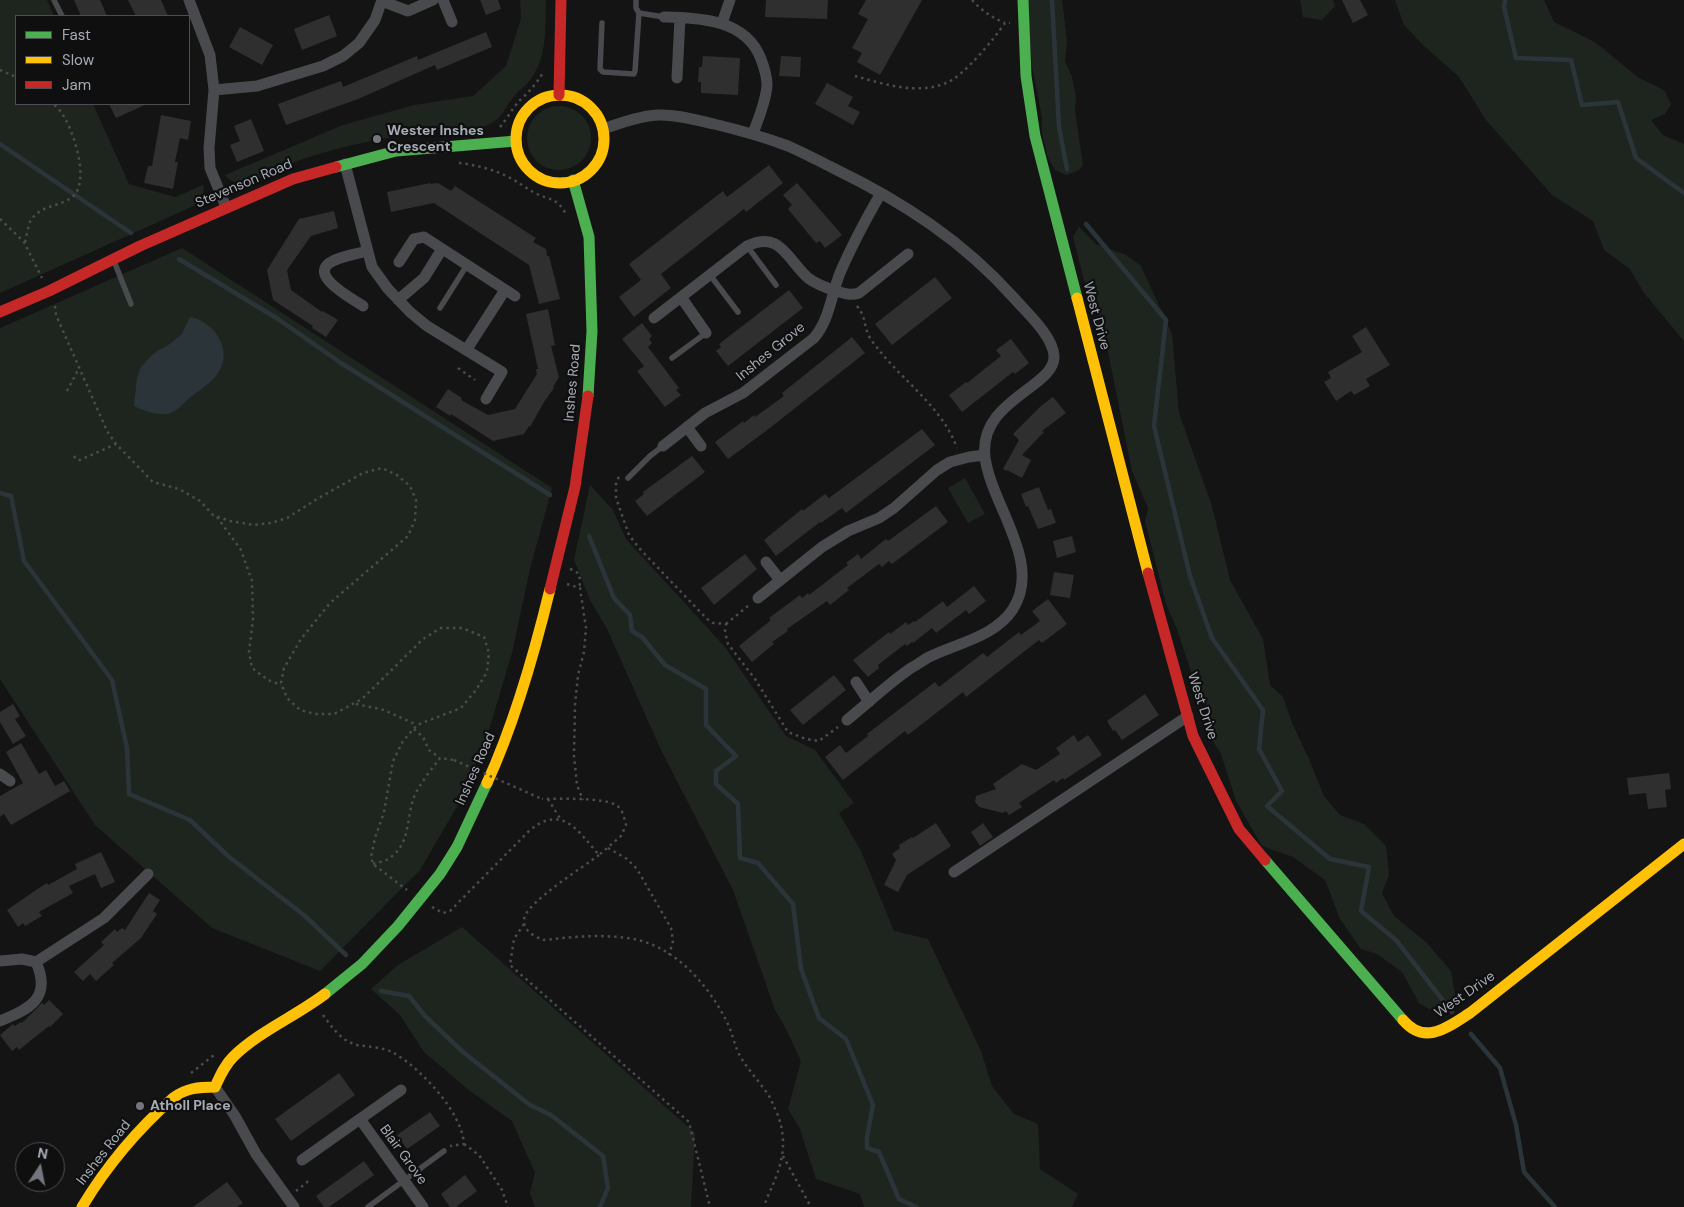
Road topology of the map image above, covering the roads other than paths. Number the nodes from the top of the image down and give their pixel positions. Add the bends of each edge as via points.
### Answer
1 (54, 0) edge
2 (190, 0) edge
3 (382, 0) edge
4 (434, 0) edge
5 (442, 0) edge
6 (561, 0) edge
7 (636, 0) edge
8 (730, 0) edge
9 (1023, 0) edge
10 (639, 13) junction
11 (62, 15) edge
12 (664, 18) joint
13 (680, 18) junction
14 (452, 22) dead end
15 (602, 23) dead end
16 (722, 23) junction
17 (193, 26) edge
18 (676, 78) dead end
19 (214, 90) junction
20 (559, 95) junction
21 (603, 129) junction
22 (754, 134) junction
23 (516, 140) junction
24 (345, 164) junction
25 (573, 180) junction
26 (881, 193) junction
27 (226, 207) junction
28 (747, 246) junction
29 (442, 249) junction
30 (367, 251) junction
31 (908, 254) dead end
32 (113, 259) junction
33 (399, 262) dead end
34 (467, 265) junction
35 (710, 275) junction
36 (776, 284) dead end
37 (835, 290) junction
38 (681, 297) junction
39 (398, 300) junction
40 (131, 304) dead end
41 (363, 306) dead end
42 (440, 308) dead end
43 (0, 312) edge
44 (738, 312) dead end
45 (654, 318) dead end
46 (706, 332) joint
47 (467, 349) junction
48 (672, 358) dead end
49 (486, 399) dead end
50 (687, 427) junction
51 (663, 446) joint
52 (701, 446) dead end
53 (985, 455) junction
54 (628, 478) dead end
55 (766, 562) dead end
56 (780, 580) junction
57 (758, 598) road end
58 (856, 682) dead end
59 (869, 702) junction
60 (1188, 716) junction
61 (847, 720) road end
62 (0, 774) edge
63 (10, 781) dead end
64 (1684, 844) edge
65 (954, 872) dead end
66 (148, 874) dead end
67 (0, 961) edge
68 (36, 962) junction
69 (0, 1021) edge
70 (215, 1087) junction
71 (401, 1090) dead end
72 (360, 1120) junction
73 (444, 1150) dead end
74 (302, 1160) dead end
75 (403, 1181) junction
76 (82, 1207) edge
77 (294, 1207) edge
78 (368, 1207) edge
79 (423, 1207) edge

1 - 11 lane
2 - 17 street
3 - 4 street via 408,11
3 - 19 street via 375,20 359,42 343,56 323,66 257,86
5 - 14 street
6 - 20 street
7 - 10 lane
8 - 16 street
9 - 60 street, West Drive via 1026,76 1035,136 1160,620
10 - 12 lane
10 - 15 lane via 634,74 603,72 600,69
12 - 13 street
13 - 16 street
13 - 18 street
16 - 22 street via 752,42 765,68 767,86
17 - 19 street via 210,54
19 - 27 street via 210,168
20 - 21 street via 587,104
20 - 23 street via 545,97 533,104 524,114
21 - 22 street via 640,117 661,115
21 - 25 street via 604,142 598,160 585,175
22 - 26 street via 788,146
23 - 24 street, Stevenson Road via 396,151
23 - 25 street via 519,154 535,175 560,183
24 - 27 street, Stevenson Road via 293,179
24 - 30 street
25 - 70 street, Inshes Road via 589,237 592,331 589,391 575,487 545,610 502,750 457,847 440,874 398,926 339,984 232,1058
26 - 37 street, Inshes Grove via 862,227
26 - 53 street via 943,232 995,278 1052,345 1055,358 1052,368 1003,408 991,425
27 - 32 street, Stevenson Road
28 - 35 street
28 - 36 lane
28 - 37 street via 758,241 776,243 810,279
29 - 33 street via 424,237 414,239
29 - 34 street
29 - 39 street via 424,278
30 - 39 street via 372,267
30 - 41 street via 332,261 325,272 333,286
31 - 37 street via 858,293 853,295
32 - 40 lane
32 - 43 street, Stevenson Road
34 - 42 lane
34 - 47 street via 510,293
35 - 38 street
35 - 44 lane
37 - 50 street, Inshes Grove via 822,329 814,338 743,393
38 - 45 street
38 - 46 street
39 - 47 street via 427,326
46 - 48 lane
47 - 49 street via 502,372
50 - 51 street, Inshes Grove
50 - 52 street
51 - 54 lane
53 - 56 street via 950,462 894,508 822,547
53 - 59 street via 990,480 1022,567 1021,590 1013,609 983,634 908,670
55 - 56 street
56 - 57 street
58 - 59 street
59 - 61 street
60 - 64 street, West Drive via 1193,736 1239,829 1410,1027 1426,1034 1443,1030 1470,1013
60 - 65 street
62 - 63 street
66 - 68 street via 104,918
67 - 68 street via 22,959
68 - 69 street via 42,975 42,988 35,1002
70 - 76 street, Inshes Road via 182,1092 171,1100 113,1162
70 - 77 street via 256,1154
71 - 72 street, Blair Grove
72 - 74 street, Blair Grove
72 - 75 street, Blair Grove
73 - 75 lane
75 - 78 lane
75 - 79 street, Blair Grove

